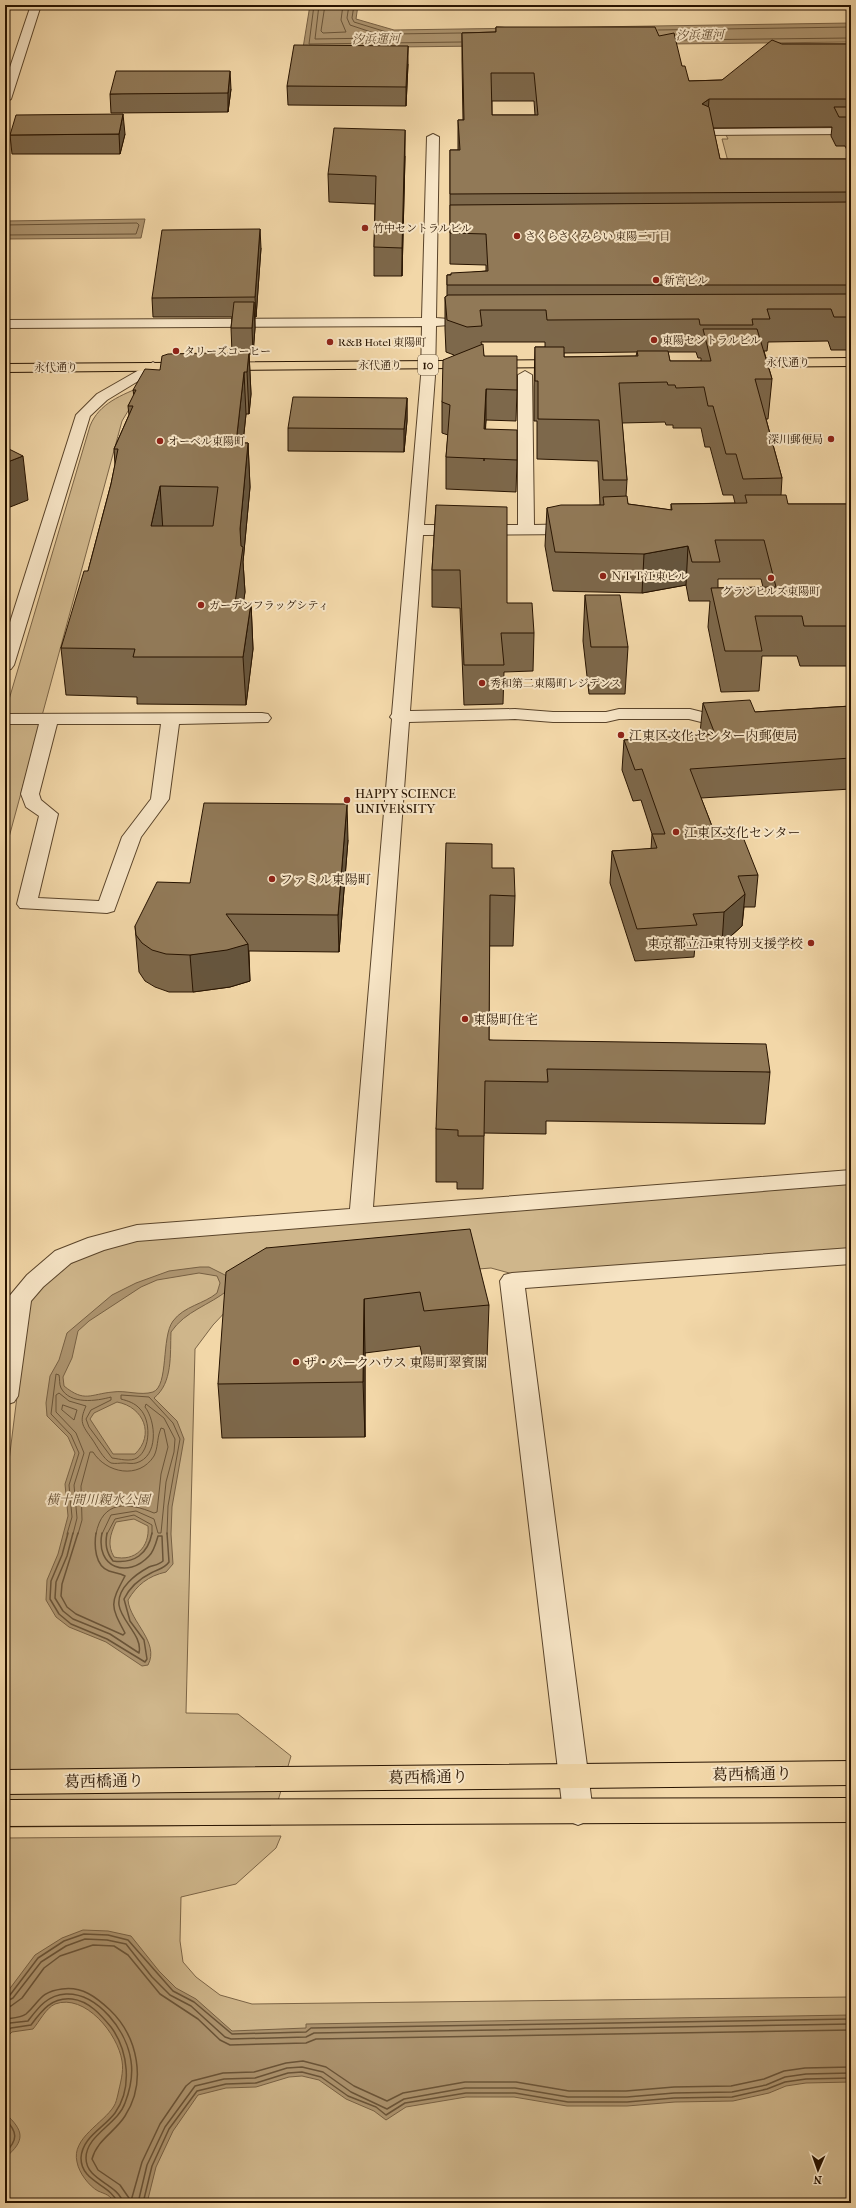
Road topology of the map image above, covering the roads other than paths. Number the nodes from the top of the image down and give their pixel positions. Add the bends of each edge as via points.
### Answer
1 (36, 5) edge
2 (5, 55) edge
3 (20, 55) junction
4 (5, 99) edge
5 (851, 131) edge
6 (708, 132) edge
7 (432, 137) dead end
8 (430, 322) junction
9 (457, 322) edge
10 (5, 324) edge
11 (851, 362) edge
12 (719, 363) edge
13 (153, 366) junction
14 (5, 368) edge
15 (428, 370) junction
16 (851, 373) edge
17 (730, 374) edge
18 (525, 375) junction
19 (135, 377) junction
20 (5, 378) edge
21 (526, 529) junction
22 (590, 529) edge
23 (416, 530) junction
24 (5, 665) edge
25 (748, 716) edge
26 (400, 717) junction
27 (262, 718) dead end
28 (5, 719) edge
29 (49, 719) junction
30 (171, 719) junction
31 (851, 1177) edge
32 (361, 1214) junction
33 (851, 1256) edge
34 (5, 1396) edge
35 (851, 1773) edge
36 (574, 1776) junction
37 (5, 1782) edge
38 (851, 1810) edge
39 (578, 1812) junction
40 (5, 1813) edge

1 - 3 street
2 - 3 street
3 - 4 street
5 - 6 street
7 - 8 street via 437,230
8 - 9 street
8 - 10 street
8 - 15 street
11 - 12 main road, 永代通り
13 - 14 main road, 永代通り / 10
13 - 15 main road, 永代通り / 10
13 - 19 street
15 - 18 main road, 永代通り / 10
15 - 18 main road, 永代通り / 10 via 575,369
15 - 19 main road, 永代通り / 10
15 - 23 street
16 - 17 main road, 永代通り
18 - 21 street
19 - 20 main road, 永代通り / 10
19 - 24 street via 102,397 82,415
21 - 22 street
21 - 23 street
23 - 26 street
25 - 26 street via 619,714 606,717 553,718 515,714
26 - 32 street
27 - 30 street
28 - 29 street
29 - 30 street
29 - 30 street via 30,794 33,803 50,814 27,904 107,907 132,837 160,799
31 - 32 street
32 - 34 street via 137,1233 96,1244 64,1257 35,1280 19,1299
33 - 36 street via 512,1281
35 - 36 main road, 葛西橋通り
36 - 37 main road, 葛西橋通り
36 - 39 street
38 - 39 main road
39 - 40 main road

